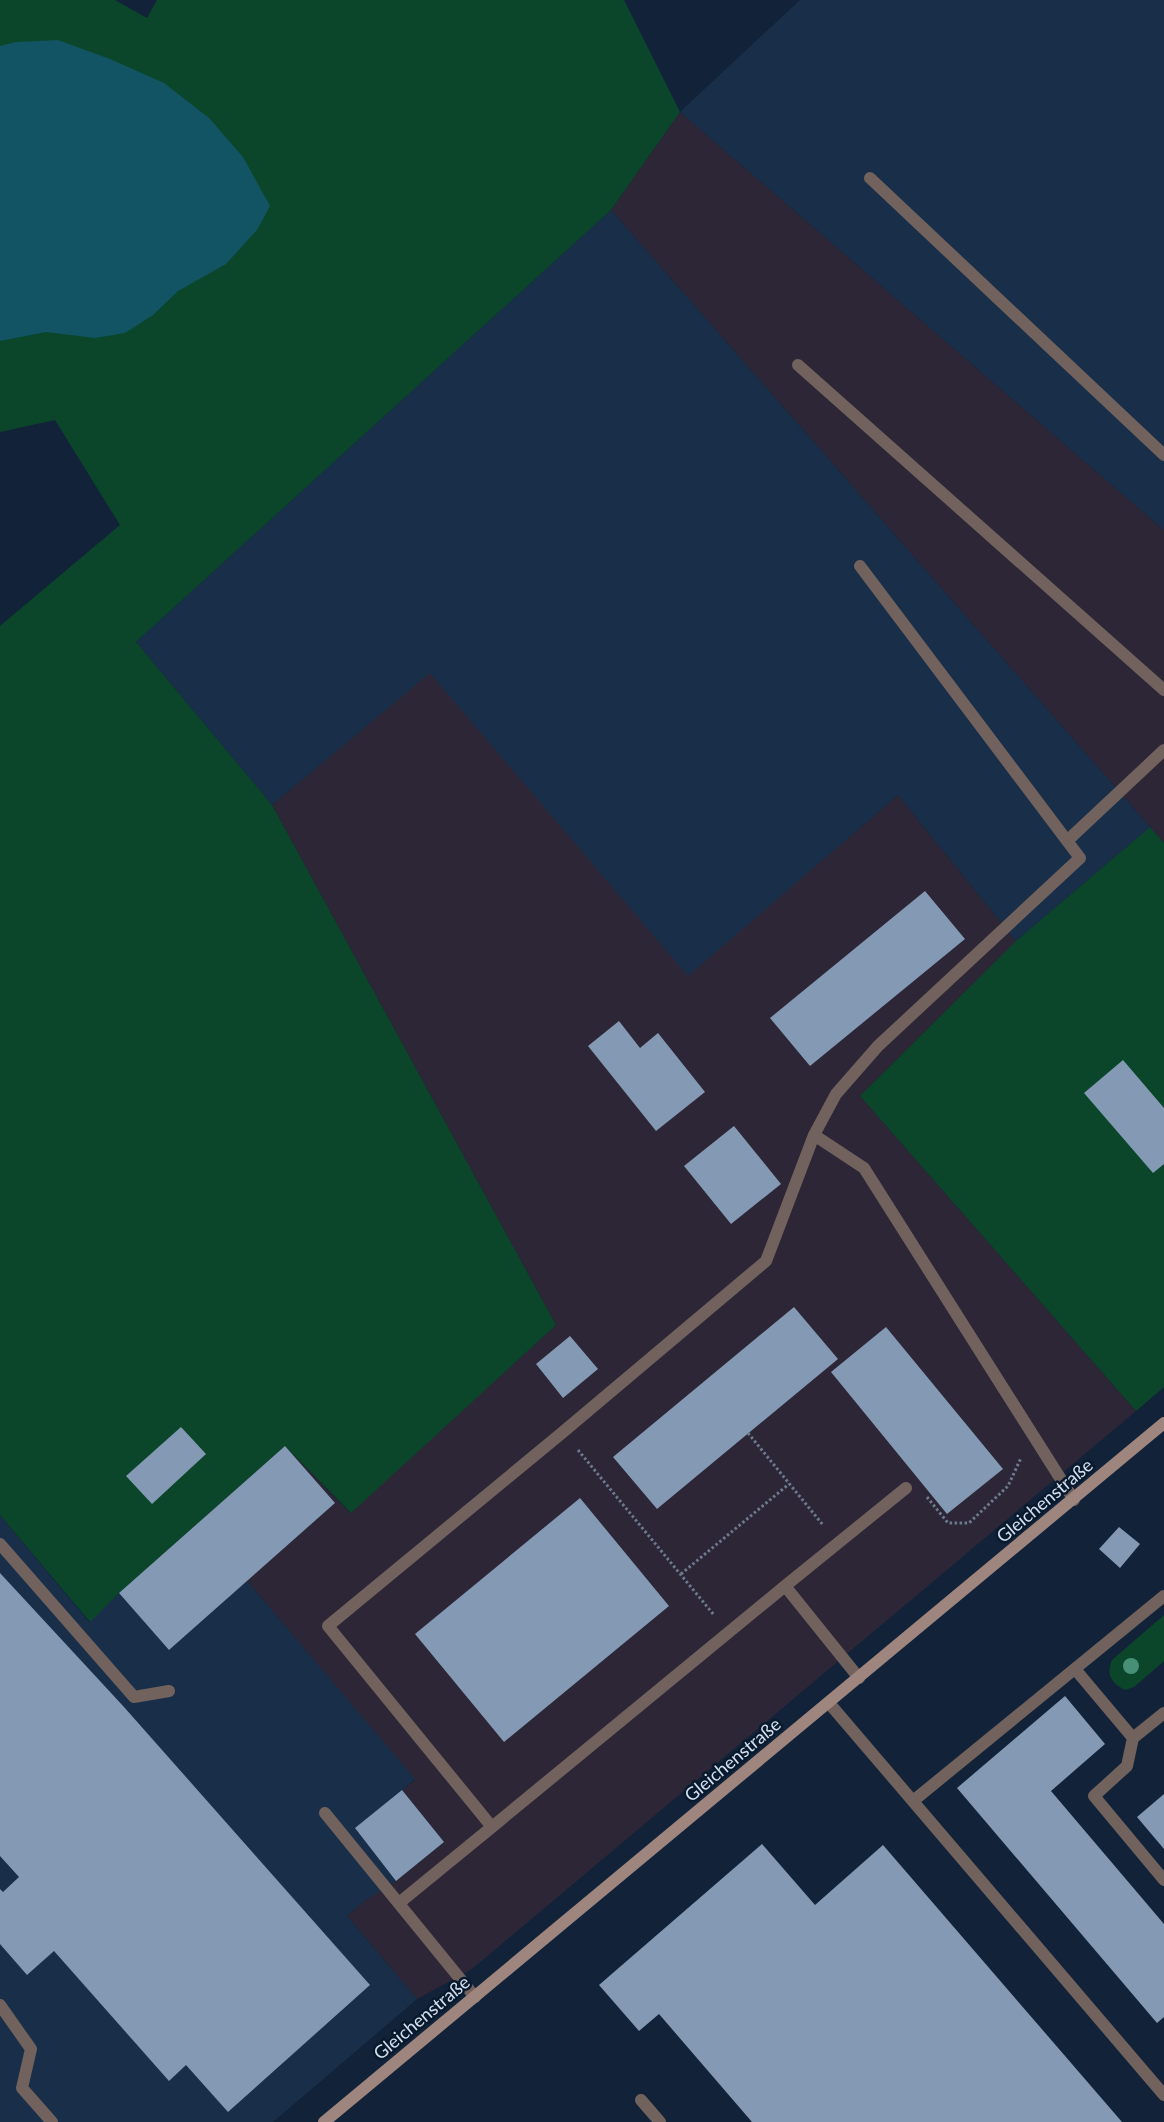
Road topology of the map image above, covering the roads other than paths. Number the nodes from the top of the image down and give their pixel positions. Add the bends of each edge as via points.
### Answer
1 (870, 178) dead end
2 (798, 365) dead end
3 (1164, 455) edge
4 (860, 566) dead end
5 (1164, 690) edge
6 (1164, 750) edge
7 (1067, 841) junction
8 (814, 1135) junction
9 (1164, 1423) edge
10 (906, 1488) road end
11 (1074, 1500) junction
12 (0, 1544) edge
13 (784, 1586) junction
14 (1164, 1596) edge
15 (1075, 1669) junction
16 (859, 1678) junction
17 (169, 1691) dead end
18 (829, 1703) junction
19 (1164, 1713) edge
20 (1133, 1738) junction
21 (913, 1801) junction
22 (325, 1813) dead end
23 (492, 1827) junction
24 (1164, 1880) edge
25 (399, 1903) junction
26 (475, 1997) junction
27 (0, 2005) edge
28 (1164, 2095) edge
29 (641, 2100) dead end
30 (52, 2122) edge
31 (324, 2122) edge
32 (660, 2122) edge

1 - 3 lane
2 - 5 lane
4 - 7 lane
6 - 7 lane
7 - 8 lane via 1080,858 878,1046 836,1094
8 - 11 lane via 864,1168
8 - 23 lane via 766,1261 328,1626
9 - 11 street, Gleichenstraße
10 - 13 lane
11 - 16 street, Gleichenstraße
12 - 17 lane via 134,1697
13 - 16 lane
13 - 23 lane
14 - 15 lane
15 - 20 lane
15 - 21 lane
16 - 18 street, Gleichenstraße
18 - 21 lane
18 - 26 street, Gleichenstraße
19 - 20 lane
20 - 24 lane via 1127,1766 1094,1796
21 - 28 lane
22 - 25 lane
23 - 25 lane
25 - 26 lane
26 - 31 street, Gleichenstraße
27 - 30 lane via 31,2049 22,2088
29 - 32 lane

